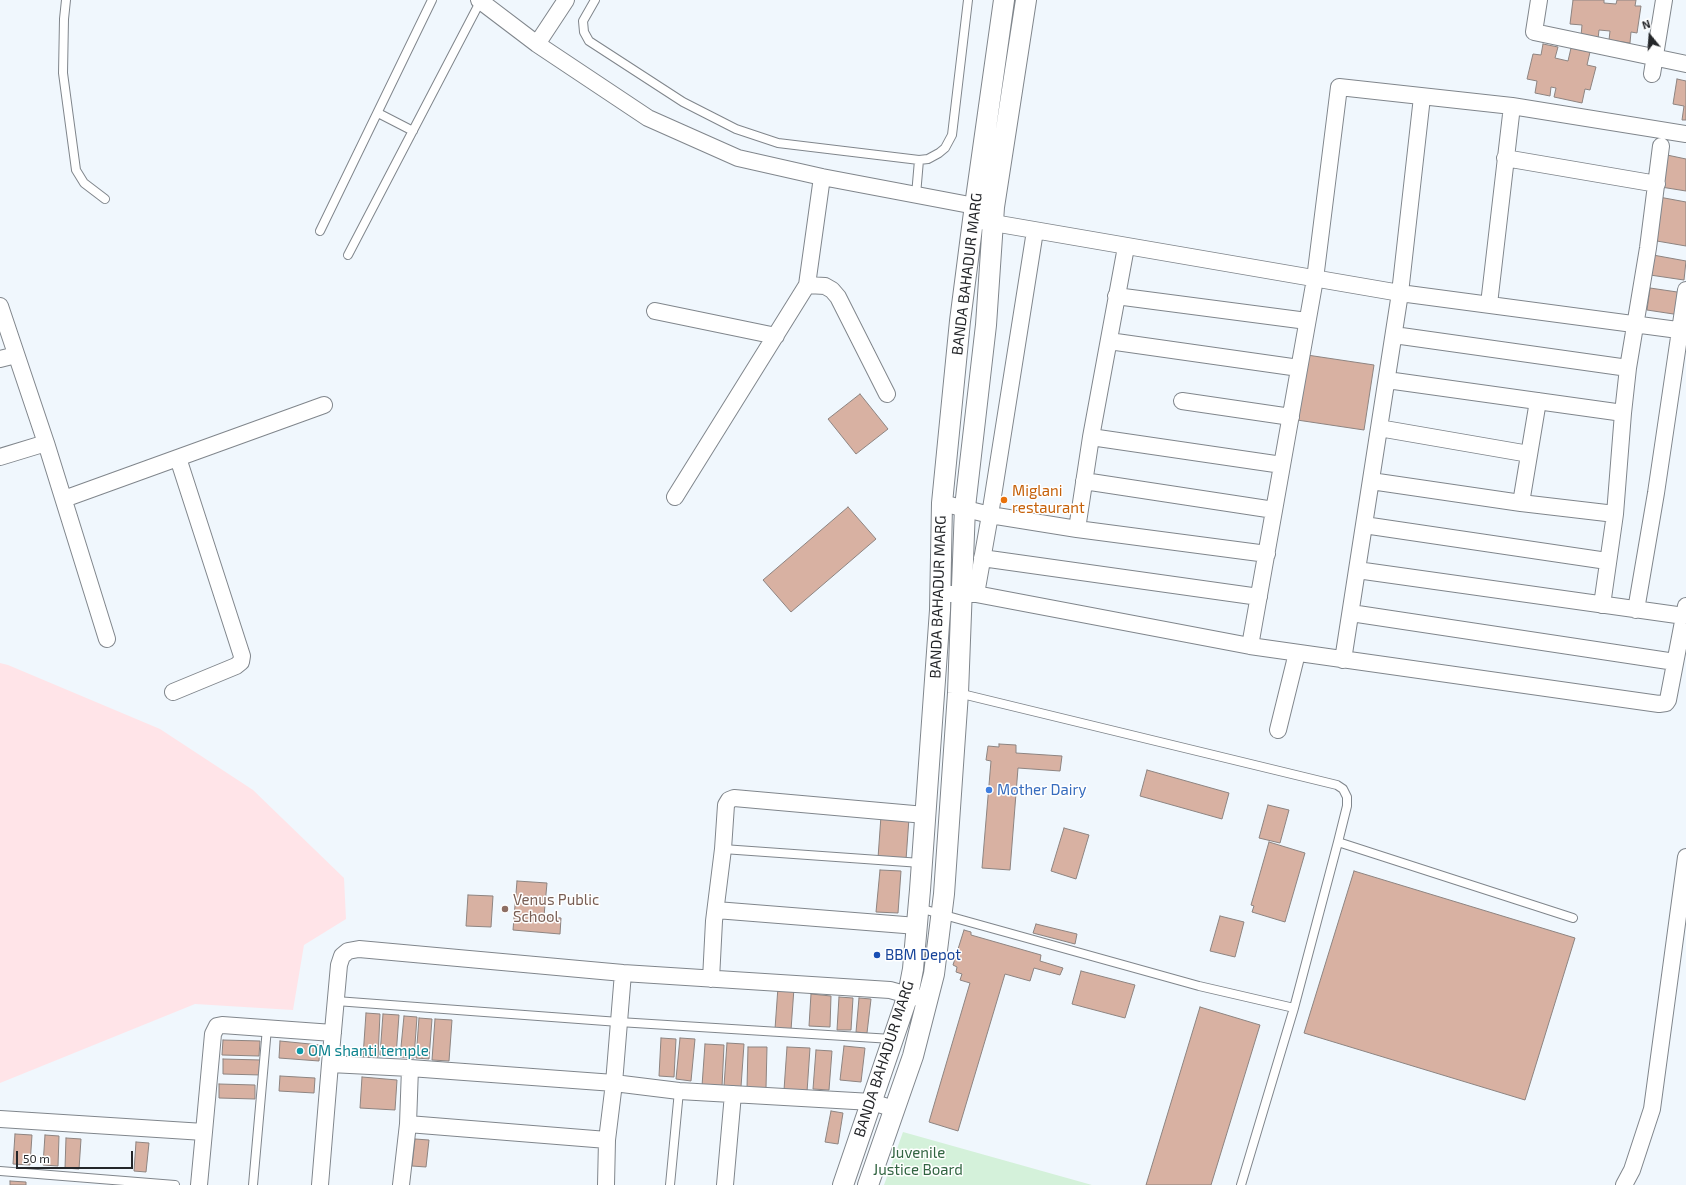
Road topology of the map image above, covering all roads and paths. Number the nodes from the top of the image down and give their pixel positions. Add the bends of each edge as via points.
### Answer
1 (66, 0) edge
2 (432, 0) edge
3 (566, 0) edge
4 (596, 0) edge
5 (968, 0) edge
6 (1004, 0) edge
7 (1026, 0) edge
8 (1539, 0) edge
9 (1664, 0) edge
10 (480, 1) edge
11 (538, 44) junction
12 (1686, 64) edge
13 (1653, 66) junction
14 (1422, 97) junction
15 (1512, 106) junction
16 (378, 113) junction
17 (413, 131) junction
18 (1686, 134) edge
19 (1661, 146) dead end
20 (1506, 158) junction
21 (919, 160) junction
22 (822, 177) junction
23 (1657, 184) junction
24 (916, 195) junction
25 (105, 199) dead end
26 (984, 214) junction
27 (320, 231) dead end
28 (1035, 231) junction
29 (1126, 247) junction
30 (348, 255) dead end
31 (1315, 279) junction
32 (807, 285) junction
33 (1686, 290) edge
34 (1400, 292) junction
35 (1116, 296) junction
36 (1489, 304) junction
37 (0, 306) edge
38 (655, 311) dead end
39 (1307, 321) junction
40 (1635, 324) junction
41 (1683, 330) edge
42 (1394, 335) junction
43 (776, 336) junction
44 (1109, 341) junction
45 (16, 355) junction
46 (0, 359) edge
47 (1299, 368) junction
48 (1628, 368) junction
49 (1387, 380) junction
50 (887, 394) dead end
51 (1182, 401) dead end
52 (1538, 401) junction
53 (324, 405) dead end
54 (1623, 413) junction
55 (1291, 417) junction
56 (1379, 428) junction
57 (1091, 437) junction
58 (46, 443) junction
59 (1530, 454) junction
60 (0, 457) edge
61 (178, 458) junction
62 (1282, 465) junction
63 (1084, 481) junction
64 (1371, 481) junction
65 (676, 497) dead end
66 (64, 499) junction
67 (942, 503) junction
68 (1521, 503) junction
69 (965, 507) junction
70 (1274, 510) junction
71 (1615, 514) junction
72 (990, 515) junction
73 (1364, 525) junction
74 (1077, 529) junction
75 (1266, 554) junction
76 (982, 558) junction
77 (1607, 561) junction
78 (1357, 570) junction
79 (941, 594) junction
80 (969, 595) junction
81 (1259, 597) junction
82 (1602, 605) junction
83 (1636, 610) junction
84 (1685, 611) edge
85 (1351, 613) junction
86 (107, 639) dead end
87 (1250, 646) junction
88 (1297, 653) junction
89 (1343, 660) junction
90 (1675, 662) junction
91 (173, 692) dead end
92 (958, 693) junction
93 (1278, 730) dead end
94 (925, 815) junction
95 (1338, 842) junction
96 (723, 849) junction
97 (1686, 857) edge
98 (922, 863) junction
99 (944, 894) junction
100 (919, 908) junction
101 (716, 910) junction
102 (942, 914) junction
103 (1573, 918) dead end
104 (623, 973) junction
105 (711, 978) junction
106 (908, 995) junction
107 (336, 1001) junction
108 (927, 1001) junction
109 (1294, 1008) junction
110 (619, 1022) junction
111 (267, 1028) junction
112 (333, 1033) junction
113 (893, 1039) junction
114 (330, 1064) junction
115 (410, 1068) junction
116 (614, 1083) junction
117 (679, 1091) junction
118 (733, 1094) junction
119 (872, 1102) junction
120 (894, 1109) junction
121 (0, 1119) edge
122 (408, 1124) junction
123 (204, 1132) junction
124 (607, 1140) junction
125 (0, 1171) edge
126 (175, 1185) edge
127 (199, 1185) edge
128 (253, 1185) edge
129 (320, 1185) edge
130 (401, 1185) edge
131 (606, 1185) edge
132 (670, 1185) edge
133 (725, 1185) edge
134 (843, 1185) edge
135 (868, 1185) edge
136 (1241, 1185) edge
137 (1624, 1185) edge

1 - 25 lane via 63,73 76,170 84,183
2 - 16 lane
3 - 11 street
4 - 21 lane via 583,21 584,32 589,41 683,102 736,128 778,143
5 - 21 lane via 952,135 939,153 928,159
6 - 26 street, BANDA BAHADUR MARG
7 - 26 street, BANDA BAHADUR MARG
8 - 13 street via 1534,32
9 - 13 street
10 - 11 street
10 - 17 lane
11 - 22 street via 648,118 738,158
12 - 13 street
14 - 15 street
14 - 31 street via 1339,87
14 - 34 street
15 - 18 street
15 - 20 street
16 - 17 lane
16 - 27 lane
17 - 30 lane
19 - 23 street
20 - 23 street
20 - 36 street
21 - 24 lane
22 - 24 street
22 - 32 street
23 - 40 street
24 - 26 street
26 - 28 street
26 - 67 street, BANDA BAHADUR MARG via 960,321
26 - 69 street, BANDA BAHADUR MARG via 986,325
28 - 29 street
28 - 72 street
29 - 31 street
29 - 35 street
31 - 34 street
31 - 39 street
32 - 43 street
32 - 50 street via 824,286 838,297
33 - 41 street
34 - 36 street
34 - 42 street
35 - 39 street
35 - 44 street
36 - 40 street
37 - 45 street
38 - 43 street
39 - 47 street
40 - 41 street
40 - 48 street
41 - 83 street
42 - 48 street
42 - 49 street
43 - 65 street
44 - 47 street
44 - 57 street
45 - 46 street
45 - 58 street
47 - 55 street
48 - 54 street
49 - 52 street
49 - 56 street
51 - 55 street
52 - 54 street
52 - 59 street
53 - 61 street
54 - 71 street
55 - 62 street
56 - 59 street
56 - 64 street
57 - 62 street
57 - 63 street
58 - 60 street
58 - 66 street
59 - 68 street
61 - 66 street
61 - 91 street via 242,656 241,662 236,666
62 - 70 street
63 - 70 street
63 - 74 street
64 - 68 street
64 - 73 street
66 - 86 street
67 - 69 street
67 - 79 street, BANDA BAHADUR MARG
68 - 71 street
69 - 72 street
69 - 80 street, BANDA BAHADUR MARG
70 - 75 street
71 - 77 street
72 - 74 street
72 - 76 street
73 - 77 street
73 - 78 street
74 - 75 street
75 - 81 street
76 - 80 street
76 - 81 street
77 - 82 street
78 - 82 street
78 - 85 street
79 - 80 street
79 - 94 street, BANDA BAHADUR MARG
80 - 87 street
80 - 92 street, BANDA BAHADUR MARG
81 - 87 street
82 - 83 street
83 - 84 street
84 - 90 street
85 - 89 street
85 - 90 street
87 - 88 street
88 - 89 street
88 - 93 street
89 - 90 street via 1659,704 1668,700
92 - 95 lane via 1337,785 1343,789 1347,797
92 - 99 street, BANDA BAHADUR MARG
94 - 96 street via 734,798 726,805
94 - 98 street, BANDA BAHADUR MARG
95 - 103 lane
95 - 109 lane
96 - 98 lane
96 - 101 street
97 - 137 street via 1652,1109 1632,1170
98 - 100 street, BANDA BAHADUR MARG
99 - 100 street
99 - 102 street, BANDA BAHADUR MARG
100 - 101 street
100 - 102 lane
100 - 106 street, BANDA BAHADUR MARG
101 - 105 street
102 - 108 street, BANDA BAHADUR MARG via 934,974
102 - 109 lane via 1199,986
104 - 105 street
104 - 107 street via 359,949 348,951 342,956
104 - 110 street
105 - 106 street via 890,990
106 - 108 street
106 - 113 street, BANDA BAHADUR MARG
107 - 110 lane
107 - 112 street
108 - 120 street, BANDA BAHADUR MARG
109 - 136 lane
110 - 113 lane
110 - 116 street
111 - 112 street
111 - 123 street via 217,1026 213,1034
111 - 128 lane
112 - 114 street
113 - 119 street, BANDA BAHADUR MARG
114 - 115 street
114 - 129 street
115 - 116 street
115 - 122 street
116 - 117 street
116 - 124 street
117 - 118 street
117 - 132 lane
118 - 119 street
118 - 133 street
119 - 120 street
119 - 134 street, BANDA BAHADUR MARG
120 - 135 street, BANDA BAHADUR MARG
121 - 123 street
122 - 124 street
122 - 130 street
123 - 127 street
124 - 131 street
125 - 126 lane

